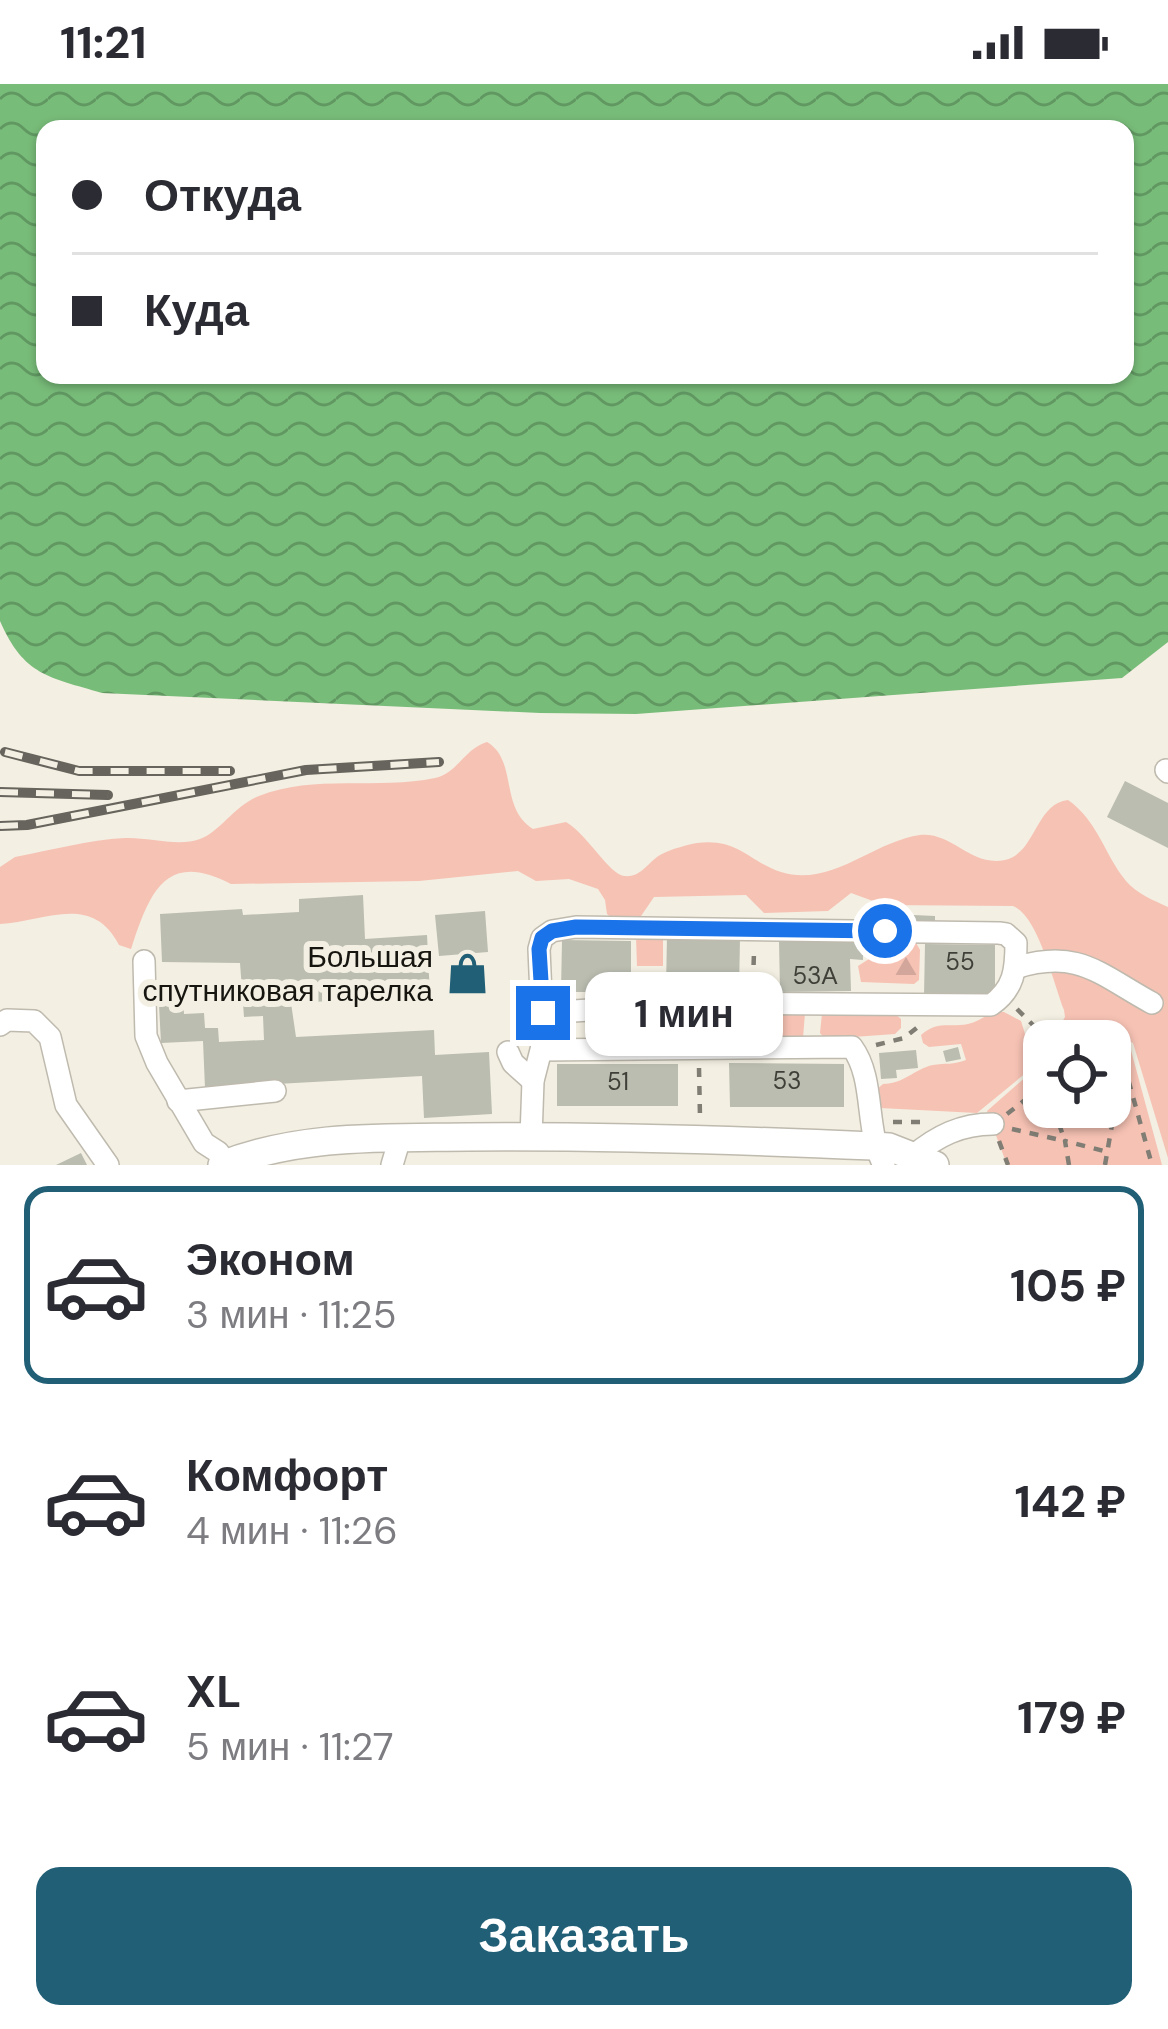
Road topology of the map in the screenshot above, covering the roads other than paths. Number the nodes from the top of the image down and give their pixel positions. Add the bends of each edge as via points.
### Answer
1 (144, 962) dead end
2 (1016, 968) junction
3 (1153, 1003) dead end
4 (543, 1013) junction
5 (0, 1025) edge
6 (542, 1050) junction
7 (508, 1052) dead end
8 (533, 1081) junction
9 (275, 1091) dead end
10 (178, 1101) junction
11 (993, 1124) road end
12 (532, 1136) junction
13 (396, 1151) edge
14 (878, 1155) edge
15 (924, 1161) edge
16 (224, 1164) edge
17 (108, 1165) edge

1 - 10 lane via 146,1036
2 - 3 lane via 1075,961
2 - 4 lane via 991,1005 698,1003
2 - 4 lane via 1016,943 1006,934 576,927 542,938
4 - 6 lane
5 - 17 lane via 34,1021 50,1037 66,1105
6 - 8 lane
6 - 14 lane via 852,1047
7 - 8 lane
8 - 12 lane
9 - 10 lane
10 - 16 lane
11 - 15 lane via 950,1131
12 - 13 main road
12 - 14 main road
13 - 16 main road via 332,1138
14 - 15 main road

